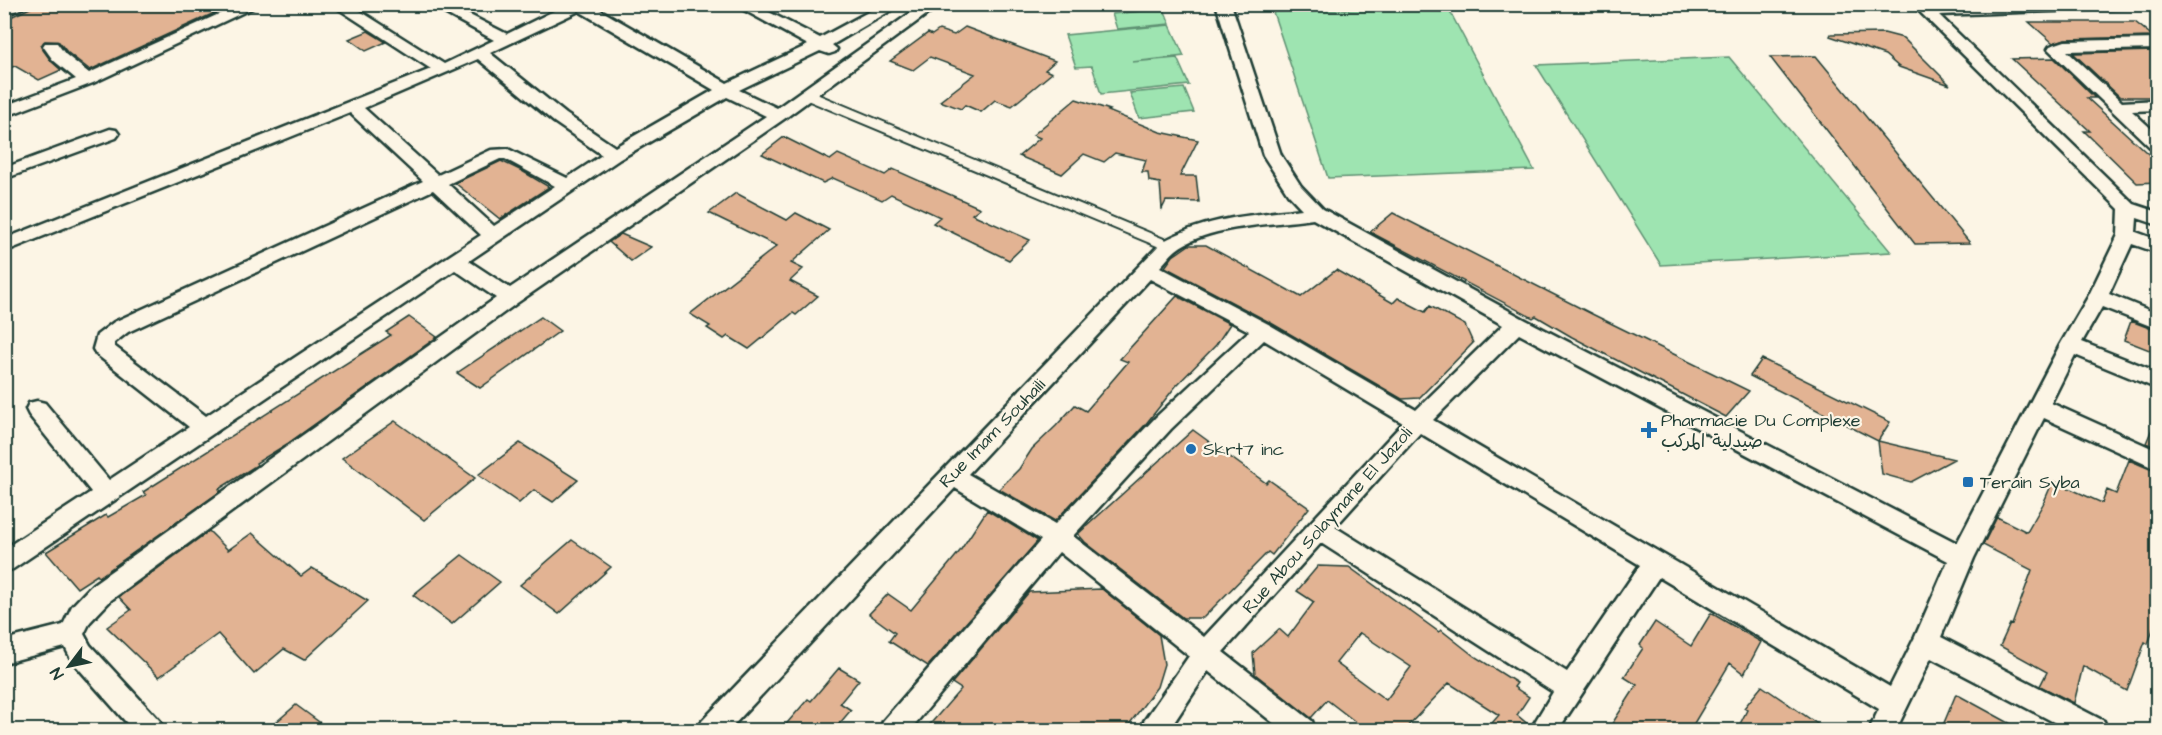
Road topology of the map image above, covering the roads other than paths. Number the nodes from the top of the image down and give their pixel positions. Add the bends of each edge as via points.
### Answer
1 (24, 4) edge
2 (254, 4) edge
3 (339, 4) edge
4 (435, 4) edge
5 (740, 4) edge
6 (895, 4) edge
7 (934, 4) edge
8 (1223, 4) edge
9 (2134, 4) edge
10 (586, 6) edge
11 (1922, 8) edge
12 (4, 12) edge
13 (507, 40) junction
14 (2157, 44) edge
15 (820, 45) junction
16 (51, 46) dead end
17 (480, 53) junction
18 (854, 59) junction
19 (443, 70) junction
20 (87, 80) junction
21 (726, 90) junction
22 (807, 95) junction
23 (2157, 105) edge
24 (2118, 106) junction
25 (353, 107) junction
26 (4, 112) edge
27 (778, 115) junction
28 (110, 134) dead end
29 (2157, 145) edge
30 (614, 155) junction
31 (4, 174) edge
32 (435, 182) junction
33 (568, 186) junction
34 (2128, 208) junction
35 (1316, 213) junction
36 (2157, 219) edge
37 (493, 235) junction
38 (2127, 235) junction
39 (4, 246) edge
40 (1169, 246) junction
41 (2157, 247) edge
42 (455, 261) junction
43 (1149, 270) junction
44 (510, 297) junction
45 (2098, 297) junction
46 (2157, 322) edge
47 (1517, 324) junction
48 (1263, 330) junction
49 (2070, 345) junction
50 (2157, 381) edge
51 (2039, 406) junction
52 (37, 409) dead end
53 (1417, 422) junction
54 (204, 427) junction
55 (2157, 461) edge
56 (951, 476) junction
57 (106, 493) junction
58 (1319, 529) junction
59 (1057, 537) junction
60 (1962, 557) junction
61 (4, 562) edge
62 (1655, 563) junction
63 (72, 634) junction
64 (1926, 642) junction
65 (4, 652) edge
66 (1204, 655) junction
67 (1571, 689) junction
68 (1895, 704) junction
69 (150, 730) edge
70 (712, 730) edge
71 (893, 730) edge
72 (1154, 730) edge
73 (1302, 730) edge
74 (1543, 730) edge
75 (1882, 730) edge
76 (2094, 730) edge

1 - 12 street
2 - 20 street
3 - 19 street
4 - 13 street
5 - 15 street
6 - 15 street
7 - 18 street
8 - 35 street via 1272,155 1294,190
9 - 11 street
10 - 13 street
10 - 21 street
11 - 34 street
13 - 17 street
14 - 24 street via 2056,49
15 - 18 street
15 - 21 street
16 - 20 street
17 - 19 street
17 - 30 street via 560,118
18 - 22 street
19 - 25 street
20 - 26 street
21 - 27 street
21 - 30 street
22 - 27 street
22 - 40 lane
23 - 24 street
24 - 29 street
25 - 32 street
25 - 39 street
27 - 44 street
28 - 31 street
30 - 33 street
32 - 33 street via 502,153
32 - 37 street
32 - 54 street via 131,322 104,340 103,349
33 - 37 street
34 - 36 street
34 - 38 street
35 - 40 street, Rue Imam Souhaili via 1224,225 1192,233
35 - 47 street
37 - 42 street
38 - 41 street
38 - 45 street
40 - 43 street, Rue Imam Souhaili
42 - 44 street
42 - 54 street
43 - 48 street
43 - 56 street, Rue Imam Souhaili
44 - 63 street via 102,592 81,614
45 - 46 street
45 - 49 street
47 - 53 street, Rue Abou Solaymane El Jazoli
47 - 60 street
48 - 53 street
48 - 59 street via 1209,376
49 - 50 street
49 - 51 street
51 - 55 street
51 - 60 street
52 - 57 street
53 - 58 street, Rue Abou Solaymane El Jazoli
53 - 62 street
54 - 57 street
56 - 59 street
56 - 70 street, Rue Imam Souhaili
57 - 61 street
58 - 66 street, Rue Abou Solaymane El Jazoli
58 - 67 street
59 - 66 street
59 - 71 street
60 - 64 street
62 - 67 street
62 - 68 street
63 - 65 street
63 - 69 street via 81,653
64 - 68 street
64 - 76 street
66 - 72 street, Rue Abou Solaymane El Jazoli
66 - 73 street
67 - 74 street
68 - 75 street

